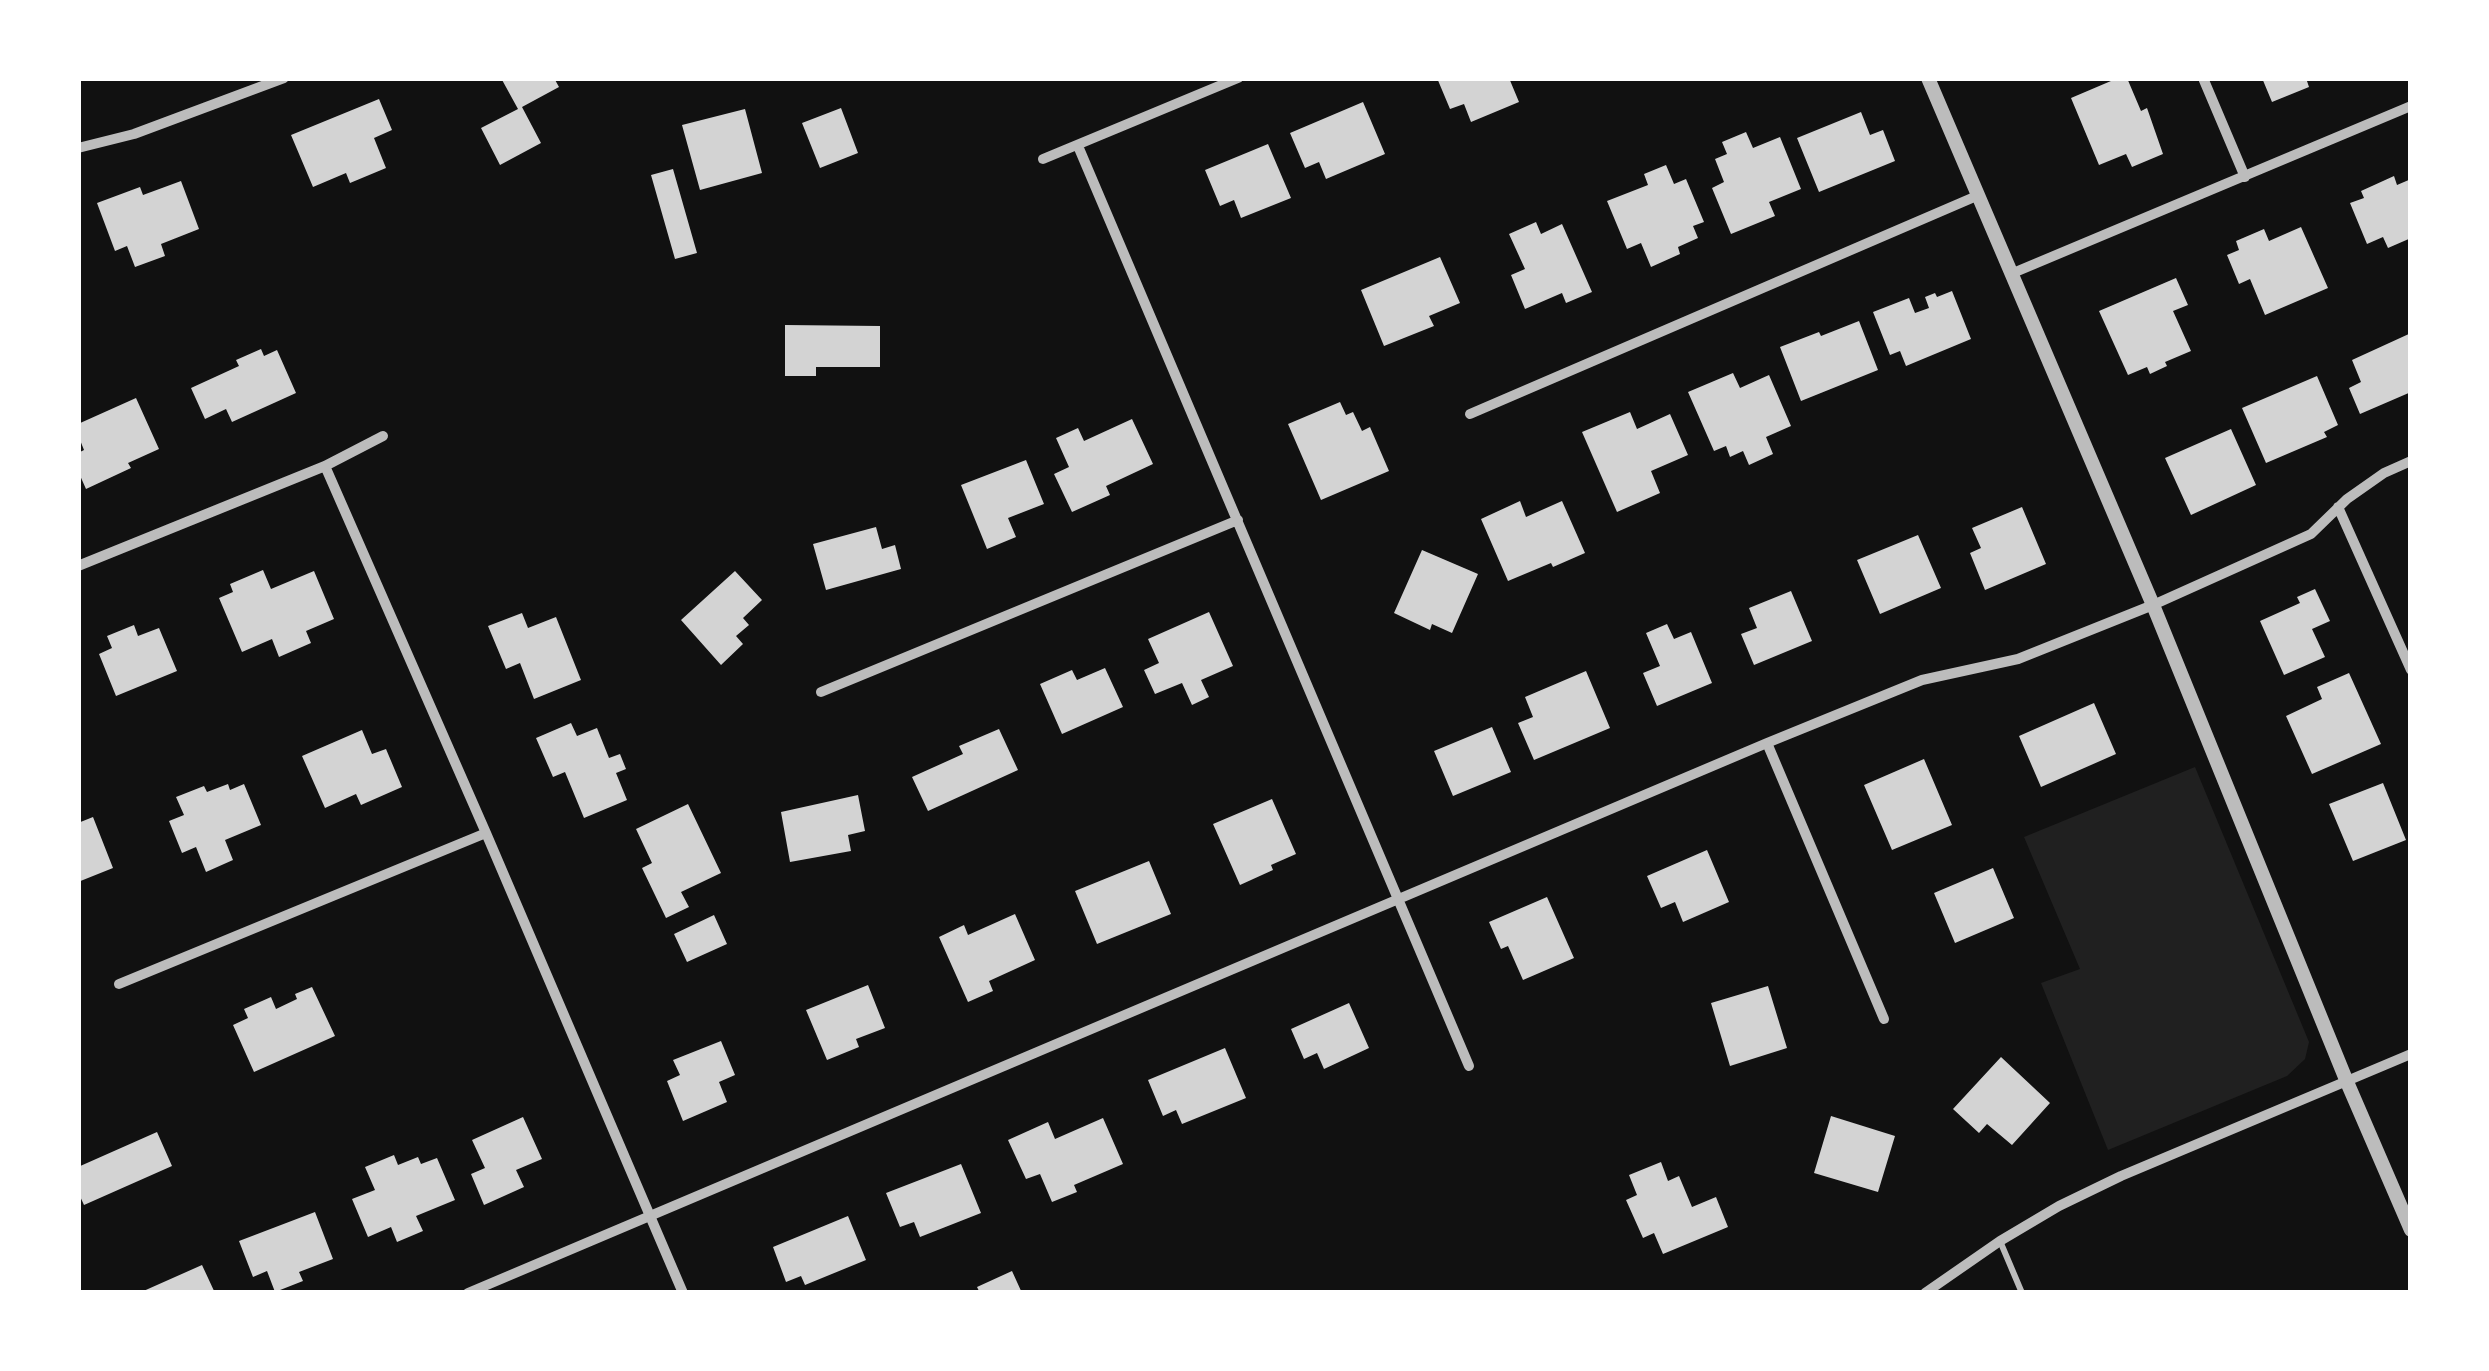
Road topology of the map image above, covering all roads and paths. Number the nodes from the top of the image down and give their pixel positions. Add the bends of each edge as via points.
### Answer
1 (284, 78) edge
2 (1238, 78) edge
3 (1928, 78) edge
4 (2203, 78) edge
5 (2411, 106) edge
6 (1078, 146) junction
7 (78, 148) edge
8 (1043, 159) dead end
9 (2245, 177) junction
10 (1979, 195) junction
11 (2013, 274) junction
12 (1470, 414) dead end
13 (383, 436) dead end
14 (2411, 461) edge
15 (326, 466) junction
16 (2338, 508) junction
17 (1238, 520) junction
18 (78, 566) edge
19 (2153, 605) junction
20 (2411, 670) edge
21 (821, 692) dead end
22 (1767, 743) junction
23 (487, 833) junction
24 (1399, 899) junction
25 (119, 984) dead end
26 (1884, 1019) dead end
27 (2411, 1054) edge
28 (1469, 1066) dead end
29 (2347, 1082) junction
30 (649, 1217) junction
31 (2411, 1230) edge
32 (2000, 1241) junction
33 (468, 1293) edge
34 (683, 1293) edge
35 (1925, 1293) edge
36 (2022, 1293) edge

1 - 7 street
2 - 6 street
3 - 10 street
4 - 9 street
5 - 9 street
6 - 8 street
6 - 17 street
9 - 11 street
10 - 11 street
10 - 12 street
11 - 19 street
13 - 15 street
14 - 16 street
15 - 18 street
15 - 23 street
16 - 19 street via 2311,534
16 - 20 street
17 - 21 street
17 - 24 street
19 - 22 street via 2018,659 1922,680
19 - 29 street
22 - 24 street
22 - 26 street
23 - 25 street
23 - 30 street
24 - 28 street
24 - 30 street
27 - 29 street
29 - 31 street
29 - 32 street via 2121,1176
30 - 33 street
30 - 34 street
32 - 35 street
32 - 36 lane

